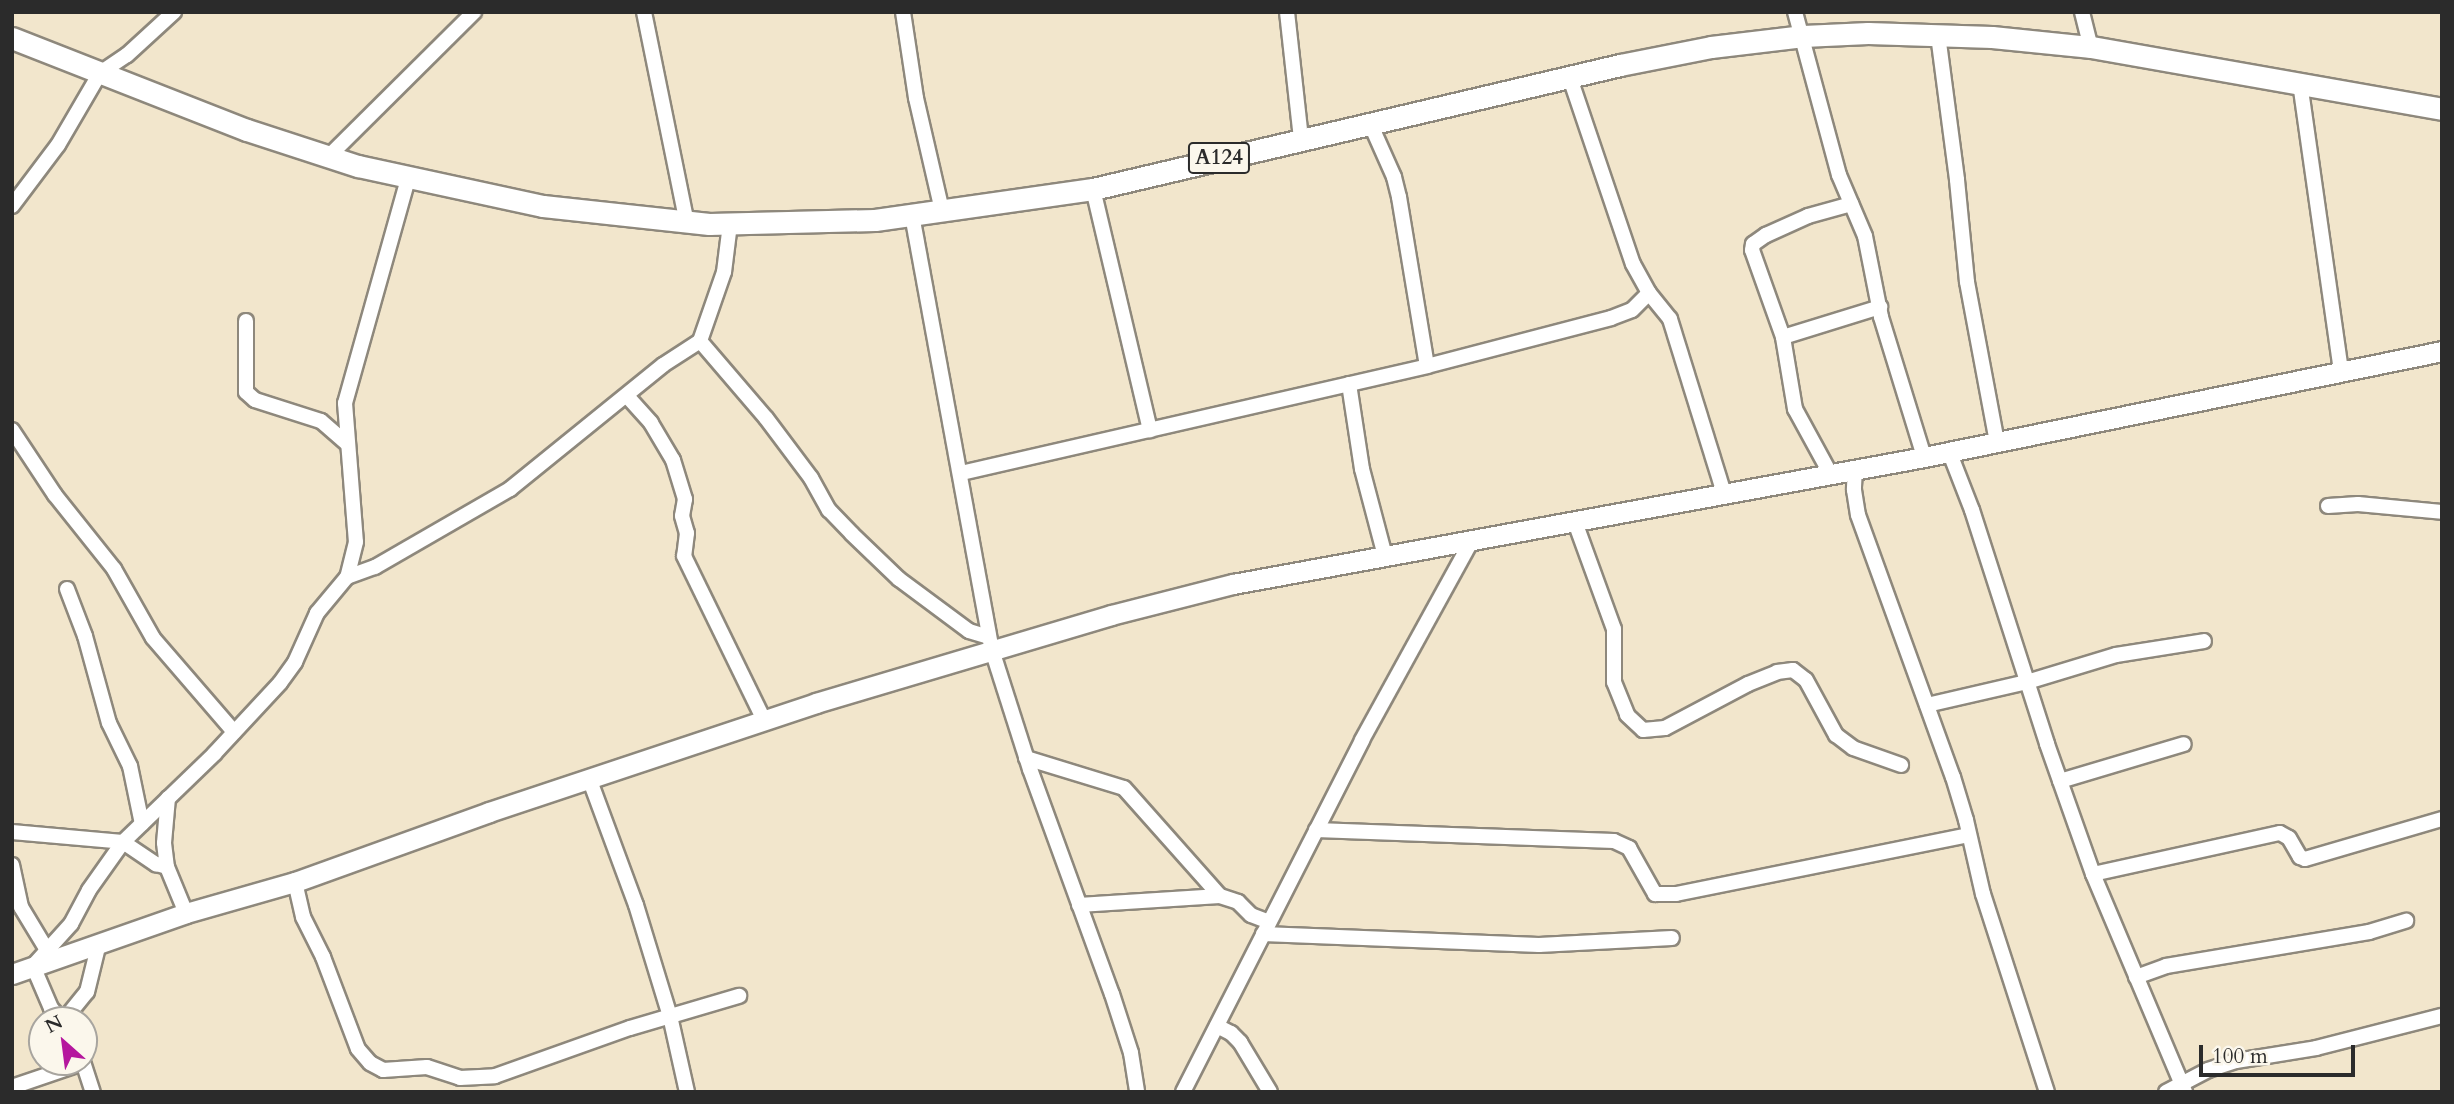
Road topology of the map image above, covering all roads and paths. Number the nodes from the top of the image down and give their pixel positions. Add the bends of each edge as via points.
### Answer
1 (174, 12) edge
2 (474, 12) edge
3 (644, 12) edge
4 (902, 12) edge
5 (1287, 12) edge
6 (1795, 12) edge
7 (2082, 12) edge
8 (1938, 35) junction
9 (1803, 36) junction
10 (12, 38) edge
11 (2091, 47) junction
12 (100, 73) junction
13 (1570, 78) junction
14 (2300, 83) junction
15 (2442, 109) edge
16 (1370, 123) junction
17 (1301, 138) junction
18 (328, 157) junction
19 (408, 179) junction
20 (1093, 189) junction
21 (1851, 204) junction
22 (12, 206) edge
23 (942, 211) junction
24 (912, 215) junction
25 (687, 223) junction
26 (730, 224) junction
27 (1649, 293) junction
28 (1880, 307) junction
29 (246, 321) dead end
30 (1783, 337) junction
31 (700, 341) junction
32 (2442, 351) edge
33 (1427, 366) junction
34 (2341, 370) junction
35 (1349, 384) junction
36 (627, 396) junction
37 (12, 430) edge
38 (1150, 430) junction
39 (1997, 442) junction
40 (347, 443) junction
41 (1949, 452) junction
42 (1924, 457) junction
43 (1855, 468) junction
44 (961, 473) junction
45 (1830, 473) junction
46 (1724, 492) junction
47 (2328, 506) dead end
48 (2442, 512) edge
49 (1575, 522) junction
50 (1472, 540) junction
51 (1385, 556) junction
52 (347, 577) junction
53 (66, 589) dead end
54 (2204, 641) dead end
55 (991, 644) junction
56 (2027, 682) junction
57 (1927, 705) junction
58 (764, 720) junction
59 (234, 732) junction
60 (2184, 744) dead end
61 (1026, 758) junction
62 (1901, 765) dead end
63 (589, 778) junction
64 (2060, 781) junction
65 (168, 798) junction
66 (2442, 819) edge
67 (142, 824) junction
68 (1316, 830) junction
69 (12, 832) edge
70 (1968, 835) junction
71 (123, 842) junction
72 (12, 865) edge
73 (167, 867) junction
74 (2093, 874) junction
75 (295, 882) junction
76 (1220, 896) junction
77 (1079, 905) junction
78 (186, 913) junction
79 (2406, 921) dead end
80 (1266, 928) junction
81 (1672, 938) dead end
82 (99, 943) junction
83 (47, 950) junction
84 (33, 966) junction
85 (12, 974) edge
86 (2136, 977) junction
87 (739, 996) dead end
88 (50, 1006) edge
89 (75, 1006) edge
90 (670, 1016) junction
91 (2442, 1016) edge
92 (1217, 1026) junction
93 (45, 1076) edge
94 (12, 1087) edge
95 (2183, 1088) edge
96 (687, 1092) edge
97 (1137, 1092) edge
98 (1183, 1092) edge
99 (1270, 1092) edge
100 (2047, 1092) edge
101 (2166, 1092) edge

1 - 12 street
2 - 18 street
3 - 25 street
4 - 23 street
5 - 17 street
6 - 9 street
7 - 11 street
8 - 9 highway, A124
8 - 11 highway, A124
8 - 39 street via 1966,282
9 - 13 highway, A124 via 1711,47
9 - 21 street via 1839,175
10 - 12 highway, A124
11 - 14 highway, A124
12 - 18 highway, A124
12 - 22 street via 58,145
13 - 16 highway, A124
13 - 27 street via 1633,264
14 - 15 highway, A124
14 - 34 street
16 - 17 highway, A124
16 - 33 street via 1399,197
17 - 20 highway, A124
18 - 19 highway, A124
19 - 25 highway, A124 via 542,206
19 - 40 street via 345,403
20 - 23 highway, A124
20 - 38 street
21 - 28 street via 1865,236
21 - 30 street via 1808,216 1753,244
23 - 24 highway, A124
24 - 26 highway, A124
24 - 44 street
25 - 26 highway, A124
26 - 31 street via 723,272
27 - 33 street via 1632,310 1611,318
27 - 46 street via 1670,319
28 - 30 street
28 - 42 street
29 - 40 street via 246,392 255,400 321,422
30 - 45 street via 1795,409
31 - 36 street
31 - 55 street via 766,418 837,518 900,579
32 - 34 main road
33 - 35 street
34 - 39 main road
35 - 38 street
35 - 51 street via 1362,469
36 - 52 street via 510,489 375,567
36 - 58 street via 651,423 673,460 685,499 684,556
37 - 59 street via 55,495 114,569 153,638
38 - 44 street
39 - 41 main road
40 - 52 street via 356,542
41 - 42 main road
41 - 56 street
42 - 43 main road
43 - 45 main road
43 - 57 street via 1858,514
44 - 55 street
45 - 46 main road
46 - 49 main road
47 - 48 street via 2358,504
49 - 50 main road
49 - 62 street via 1614,629 1614,682 1627,715 1643,730 1665,728 1748,684 1793,670 1806,680 1836,735 1853,748
50 - 51 main road
50 - 68 street
51 - 55 main road via 1233,584
52 - 59 street via 317,613 280,684
53 - 67 street via 85,636 109,723 130,766
54 - 56 street via 2116,655
55 - 58 main road
55 - 61 street
56 - 57 street
56 - 64 street
57 - 70 street
58 - 63 main road
59 - 65 street
60 - 64 street
61 - 76 street via 1124,788
61 - 77 street
63 - 75 main road
63 - 90 street via 636,905
64 - 74 street
65 - 67 street
65 - 73 street
66 - 74 street via 2305,859 2280,833
67 - 71 street
68 - 70 street via 1614,841 1629,848 1655,894
68 - 80 street
69 - 71 street
70 - 100 street
71 - 73 street
71 - 83 street via 71,924
72 - 83 street via 21,907
73 - 78 street
74 - 86 street
75 - 78 main road
75 - 90 street via 303,917 358,1049 383,1070 427,1067 460,1078 495,1076
76 - 77 street
76 - 80 street via 1238,902
77 - 97 street via 1131,1053
78 - 82 main road
79 - 86 street via 2369,932 2166,966
80 - 81 street via 1445,944
80 - 92 street
82 - 84 main road
82 - 89 street via 87,992
83 - 84 street
84 - 85 main road
84 - 88 street
86 - 95 street
87 - 90 street
90 - 96 street
91 - 95 street via 2236,1062 2208,1070
92 - 98 street
92 - 99 street via 1240,1042
93 - 94 street
95 - 101 street

